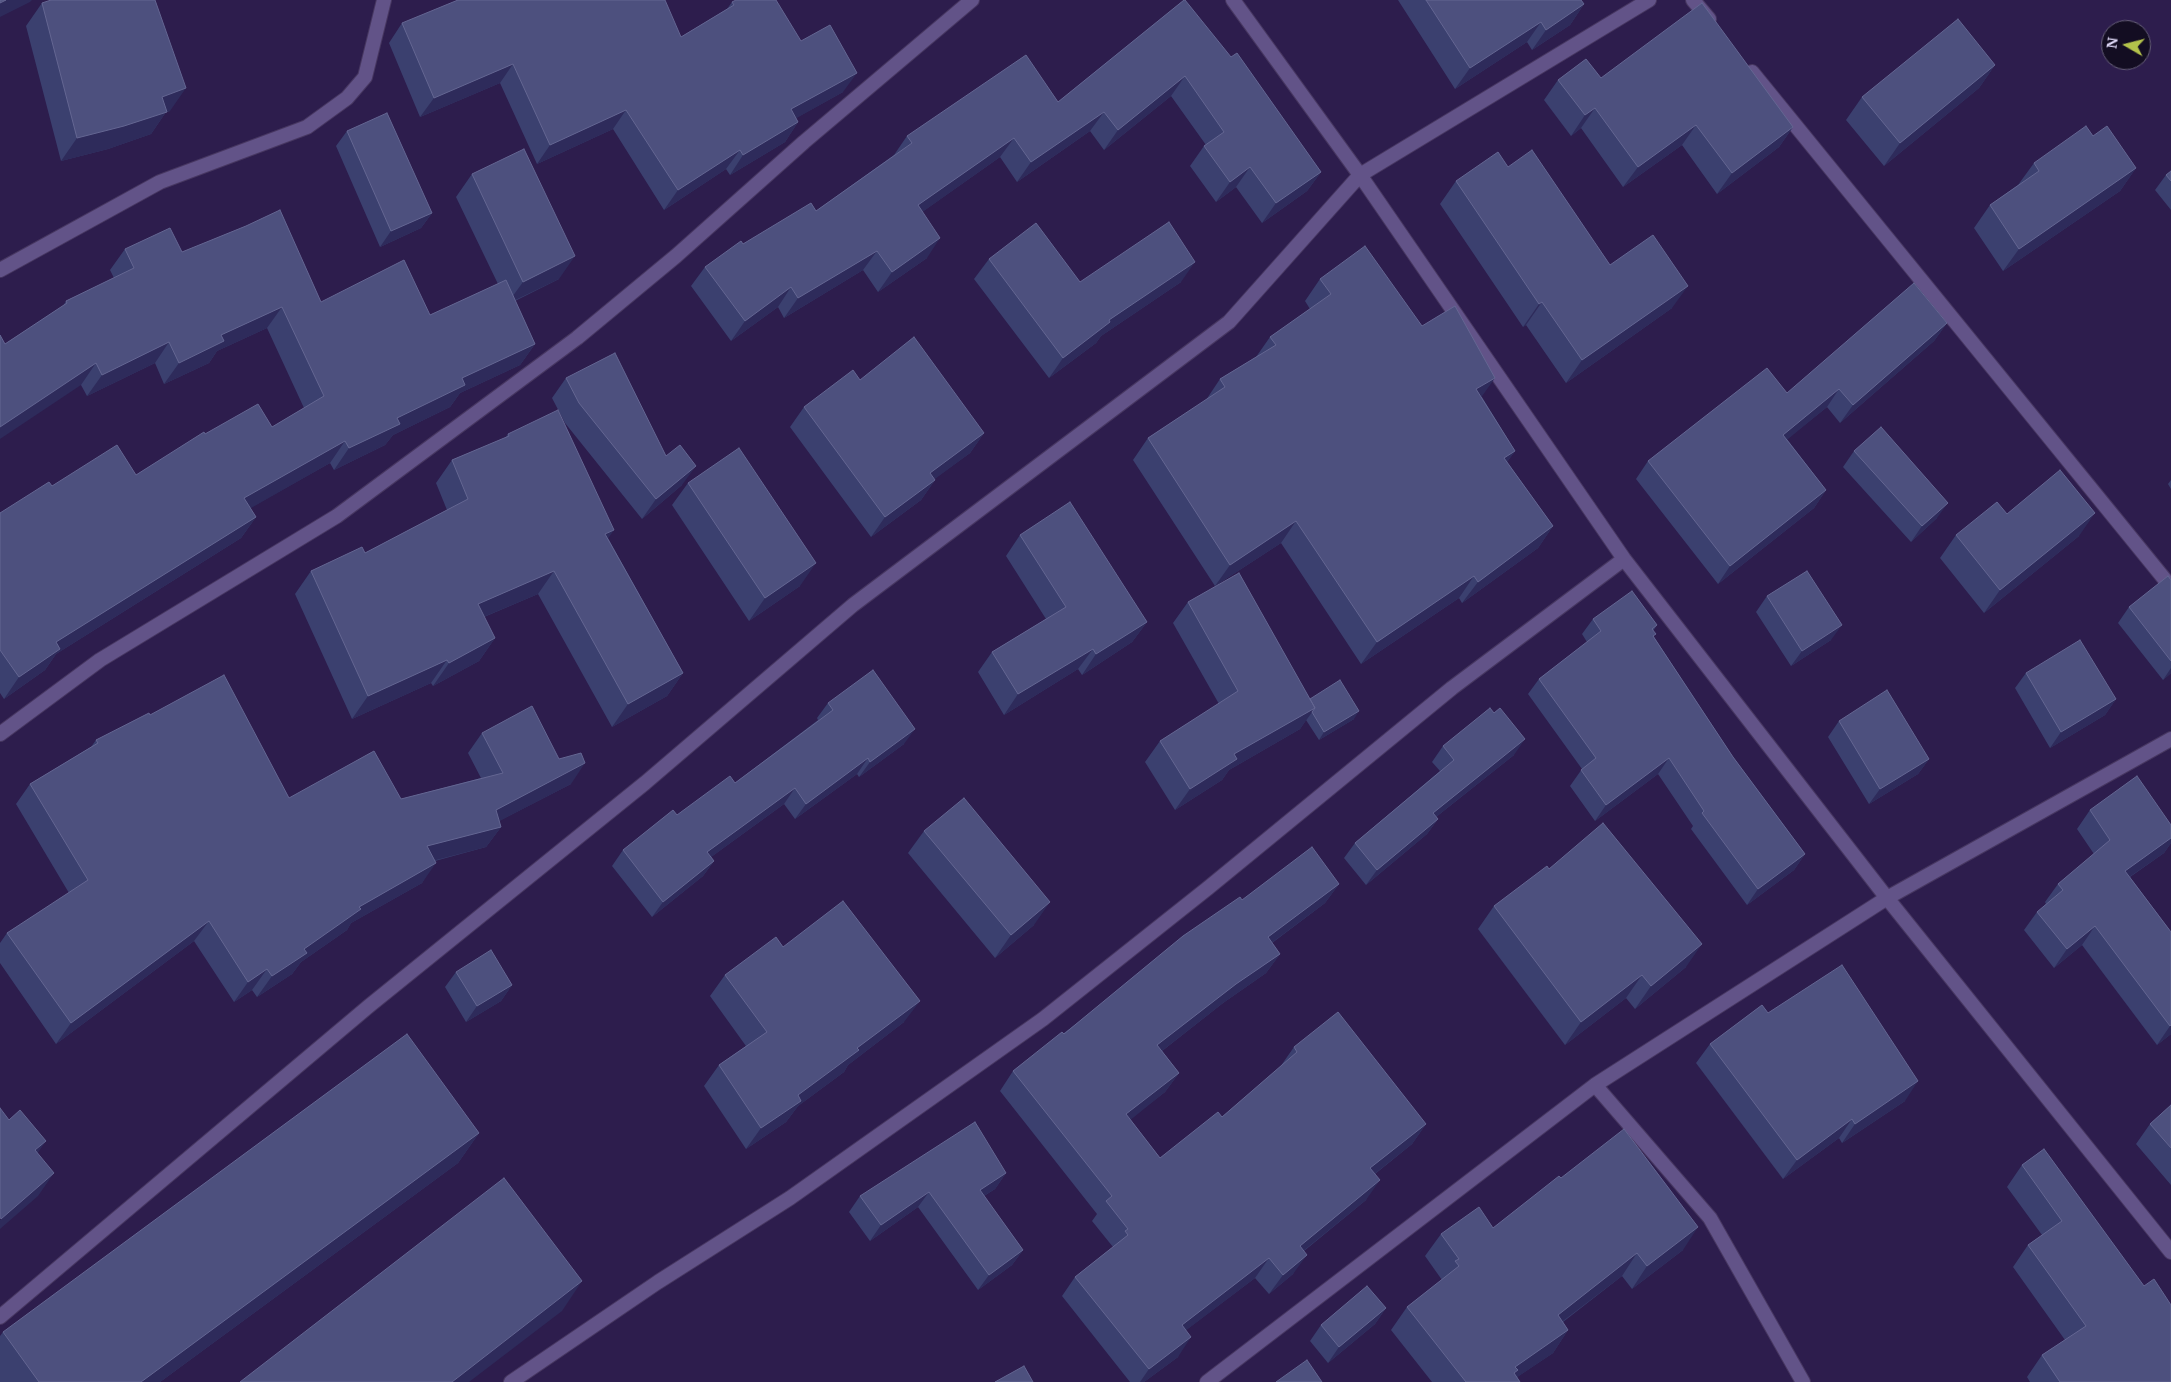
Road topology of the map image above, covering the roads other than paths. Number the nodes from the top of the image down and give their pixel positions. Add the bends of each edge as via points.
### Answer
1 (384, 0) edge
2 (972, 0) edge
3 (1233, 0) edge
4 (1649, 0) edge
5 (1694, 0) edge
6 (1719, 31) edge
7 (1744, 62) edge
8 (1360, 175) junction
9 (0, 270) edge
10 (1624, 559) junction
11 (2171, 587) edge
12 (0, 734) edge
13 (2171, 739) edge
14 (1887, 898) junction
15 (1594, 1084) junction
16 (2171, 1252) edge
17 (0, 1317) edge
18 (511, 1382) edge
19 (1207, 1382) edge
20 (1803, 1382) edge

1 - 9 street via 364,77 347,98 307,127 160,182
2 - 12 street via 577,338 337,516 100,660
3 - 8 street
4 - 8 street
5 - 6 street
7 - 11 street
8 - 10 street
8 - 17 street via 1229,322 853,605 645,783 369,1006
10 - 14 street
10 - 18 street via 1452,688 1043,1020 790,1198 658,1282
13 - 14 street
14 - 15 street
14 - 16 street
15 - 19 street
15 - 20 street via 1710,1218

